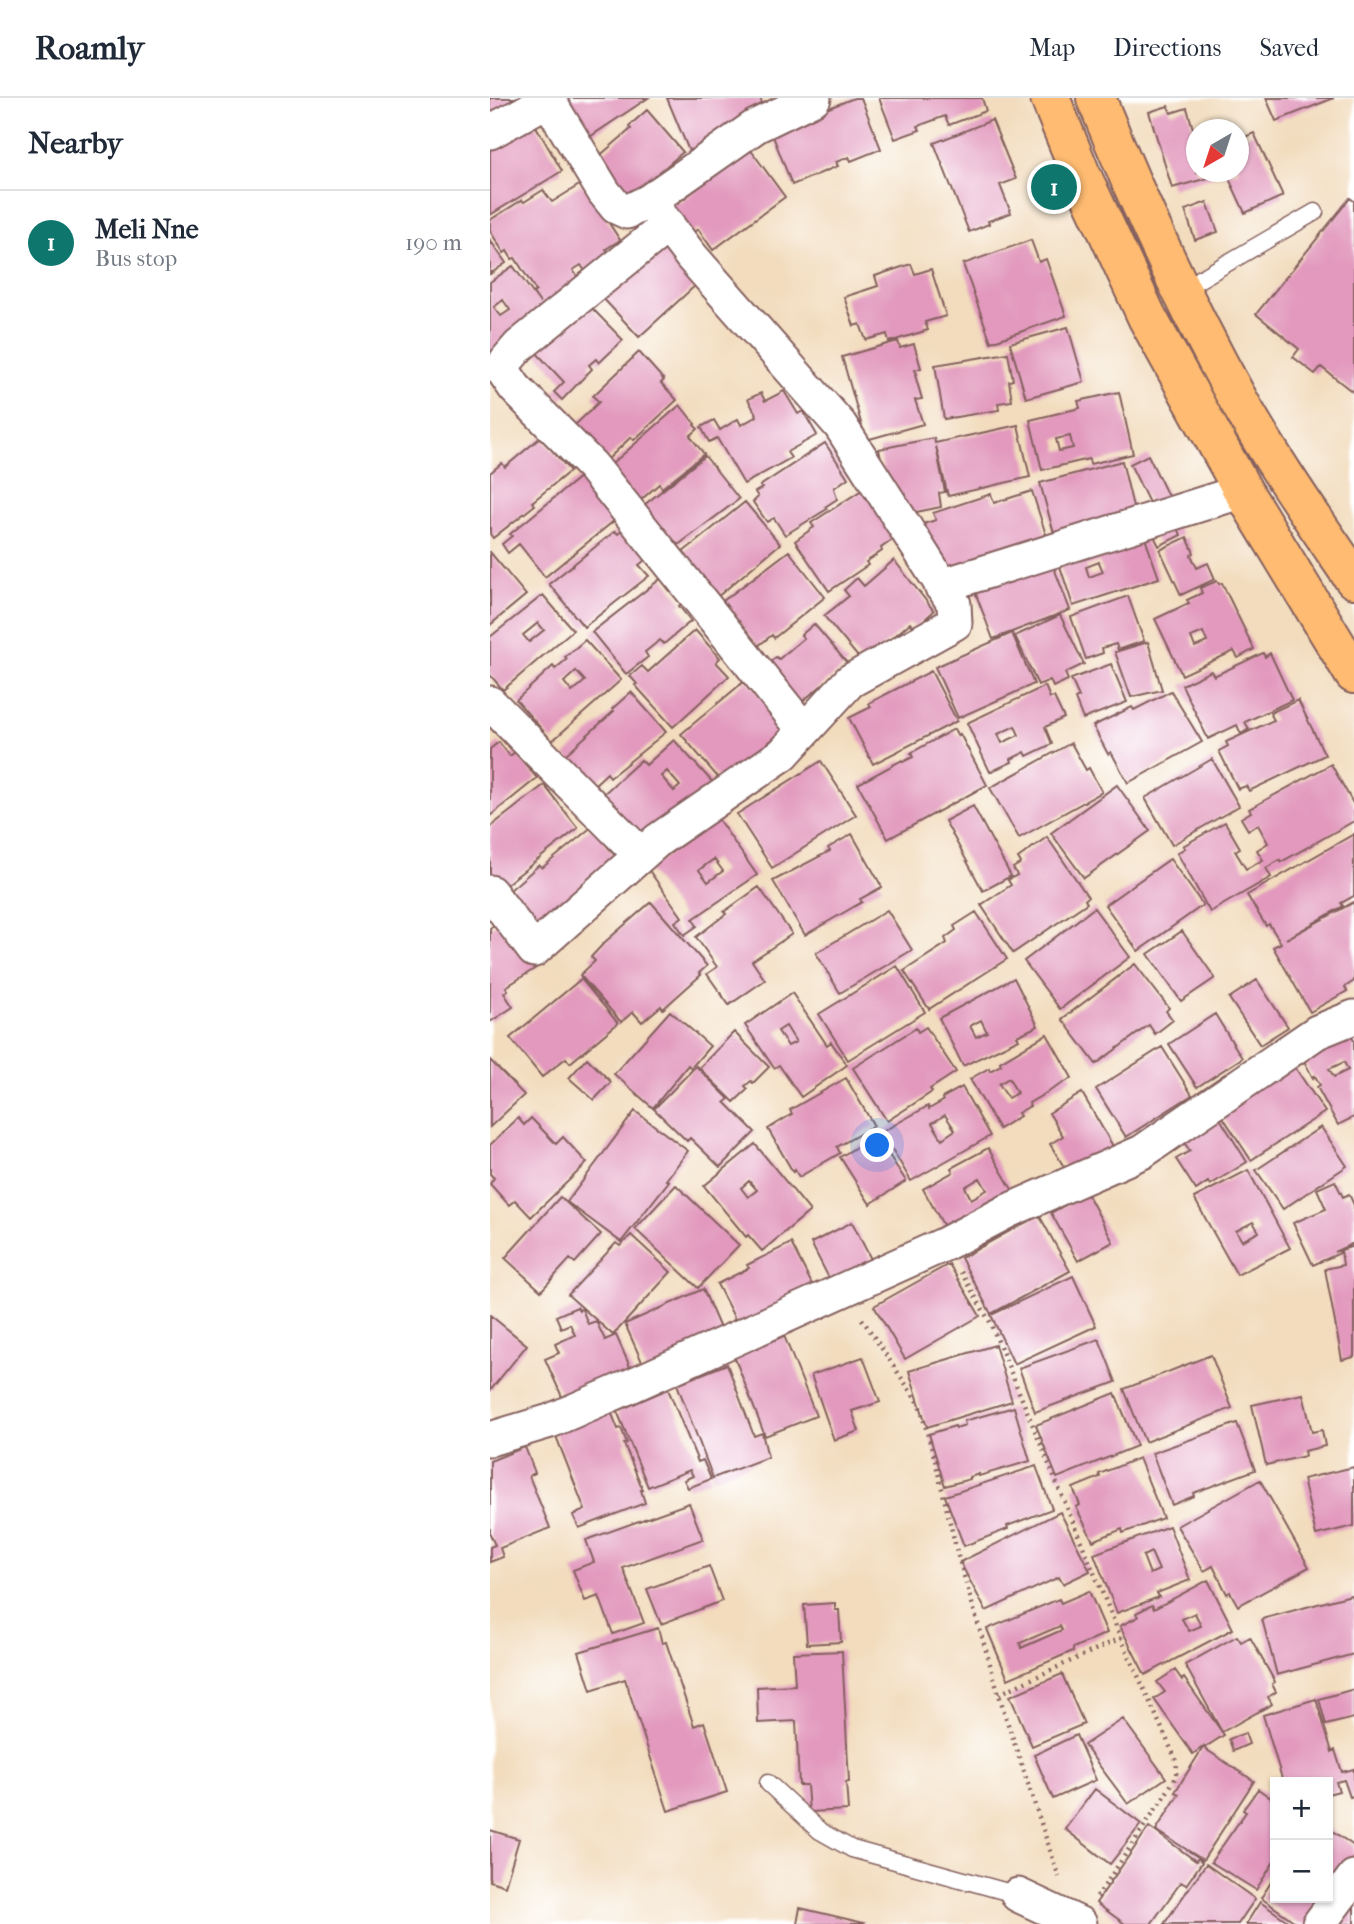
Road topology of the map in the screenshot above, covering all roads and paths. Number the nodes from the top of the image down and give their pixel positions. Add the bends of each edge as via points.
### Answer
1 (814, 98) edge
2 (1050, 98) edge
3 (1096, 98) edge
4 (547, 99) edge
5 (490, 132) edge
6 (1315, 212) dead end
7 (658, 213) junction
8 (1181, 290) junction
9 (497, 374) edge
10 (1243, 491) junction
11 (1354, 579) edge
12 (941, 586) junction
13 (1354, 674) edge
14 (490, 703) edge
15 (804, 730) junction
16 (640, 855) junction
17 (490, 892) edge
18 (1354, 1017) edge
19 (944, 1244) junction
20 (863, 1279) junction
21 (490, 1439) edge
22 (1121, 1638) junction
23 (999, 1694) junction
24 (768, 1783) dead end
25 (1354, 1877) edge
26 (1018, 1895) joint
27 (1077, 1923) edge
28 (1319, 1924) edge

1 - 7 street via 756,126
2 - 10 main road via 1147,317
3 - 8 main road
4 - 5 street
4 - 7 street via 616,207
6 - 8 lane
7 - 9 street via 520,346
7 - 12 street via 840,425
8 - 11 main road via 1237,397
9 - 15 street via 592,466
10 - 12 street
10 - 13 main road
12 - 15 street via 954,604 955,623 850,681
14 - 16 street
15 - 16 street via 783,754
16 - 17 street via 534,950
18 - 19 street via 1317,1032 1142,1152
19 - 20 street
19 - 22 path via 990,1322
20 - 21 street via 561,1416
20 - 23 path via 862,1321 919,1404
22 - 23 path
22 - 27 path via 1177,1762 1176,1777
23 - 27 path
24 - 26 lane via 820,1831 852,1849
25 - 28 street
26 - 27 street

